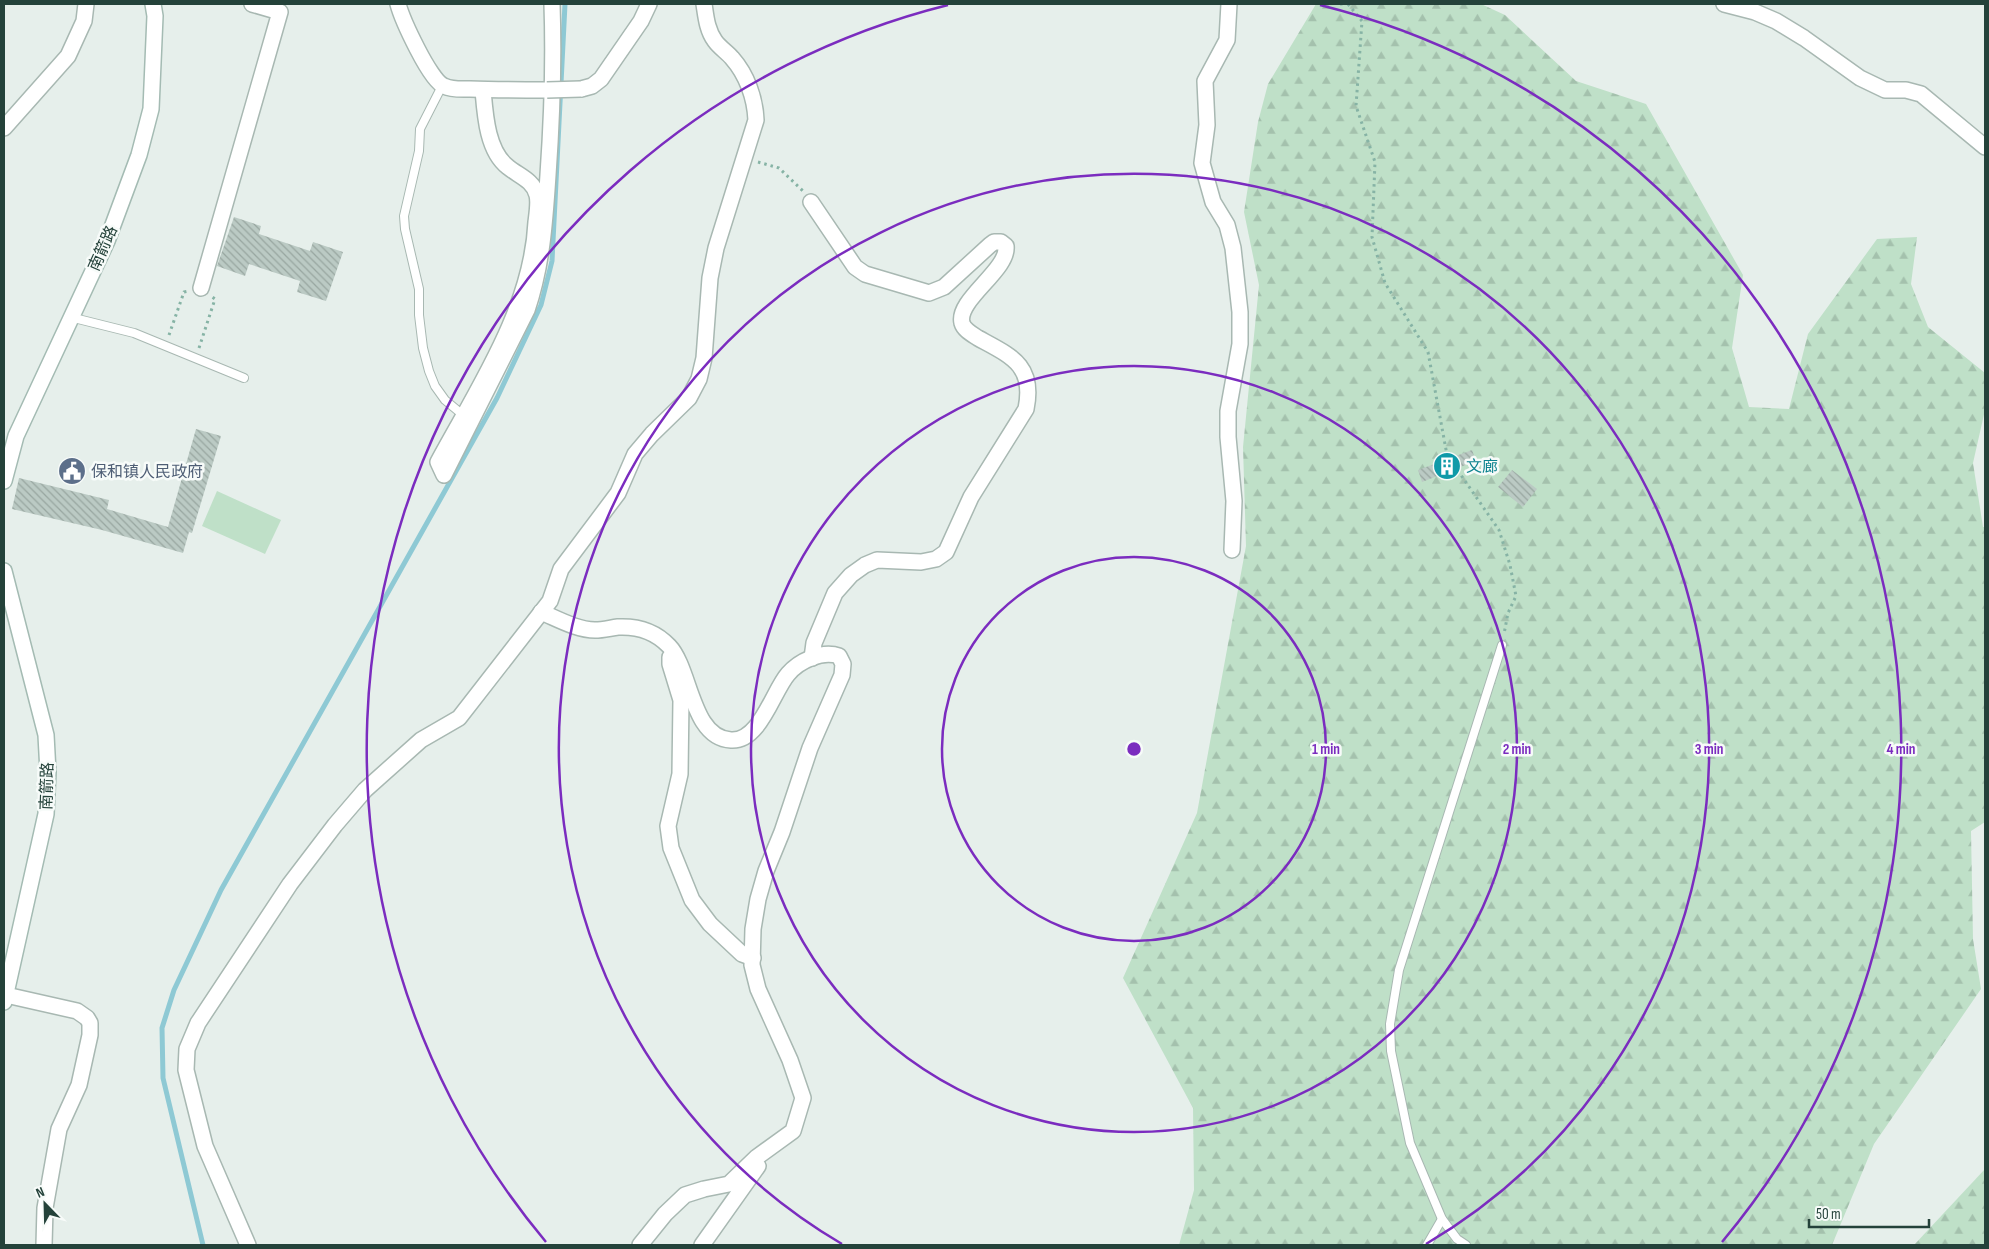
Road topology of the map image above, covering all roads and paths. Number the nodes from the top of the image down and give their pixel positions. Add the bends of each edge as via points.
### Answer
1 (86, 4) edge
2 (153, 4) edge
3 (252, 4) edge
4 (398, 4) edge
5 (552, 4) edge
6 (649, 4) edge
7 (704, 4) edge
8 (1229, 4) edge
9 (1348, 4) edge
10 (1724, 4) edge
11 (442, 86) junction
12 (483, 90) junction
13 (4, 128) edge
14 (1985, 147) edge
15 (743, 158) junction
16 (811, 202) joint
17 (201, 288) dead end
18 (184, 292) dead end
19 (215, 299) dead end
20 (70, 317) junction
21 (165, 346) junction
22 (195, 358) junction
23 (244, 378) dead end
24 (463, 416) junction
25 (4, 482) edge
26 (1232, 550) dead end
27 (4, 571) edge
28 (541, 612) junction
29 (1502, 645) joint
30 (671, 648) junction
31 (812, 658) junction
32 (753, 958) junction
33 (5, 998) edge
34 (776, 1142) junction
35 (1442, 1219) junction
36 (44, 1245) edge
37 (248, 1245) edge
38 (640, 1245) edge
39 (702, 1245) edge
40 (1427, 1245) edge
41 (1466, 1245) edge

1 - 13 street via 84,21 68,56
2 - 20 street, 南箭路 via 151,109 139,155 106,241
3 - 17 street via 280,12
4 - 11 street via 412,38 432,75
5 - 24 street via 551,139 545,232 536,285 527,310 444,475 438,462
6 - 12 street, bridge via 601,79 592,86 581,89
7 - 15 street via 715,41 737,65 755,103 756,120
8 - 26 street via 1226,40 1205,81 1207,125 1202,163 1213,202 1227,225 1233,248 1240,312 1240,344 1228,411 1234,501
9 - 29 path via 1362,21 1356,106 1375,162 1372,237 1385,283 1428,352 1447,455 1499,530 1516,596 1508,613
10 - 14 street via 1776,21 1860,78 1885,90 1921,94
11 - 12 street
11 - 24 lane via 420,129 419,151 404,216 419,289 423,348 429,371 445,400
12 - 24 street via 489,131 498,155 507,166 526,178 538,196 536,237 518,306
15 - 16 path via 779,168
15 - 28 street via 710,278 704,358 699,379 688,398 635,454 618,493 561,569 550,602
16 - 31 street via 855,267 865,274 929,293 944,287 994,242 1006,246 1005,257 966,305 961,318 970,333 1004,352 1021,366 1028,394 1026,409 971,497 946,552 936,559 921,562 877,560 851,576 832,598 814,643
18 - 21 path
19 - 22 path
20 - 21 lane via 134,333
20 - 25 street, 南箭路 via 16,436
21 - 22 lane
22 - 23 lane
27 - 33 street, 南箭路 via 46,735 48,772 46,814
28 - 30 street via 595,630 638,627 659,636
28 - 37 street via 459,718 421,740 364,790 334,825 290,884 198,1023 187,1050 186,1070 205,1146
29 - 35 lane via 1399,970 1390,1024 1391,1051 1410,1142
30 - 31 street via 703,721 718,736 731,740 743,738 754,729 788,673
30 - 32 street via 670,664 681,700 680,774 668,826 671,848 692,900 710,924 742,954
31 - 32 street via 831,653 839,656 843,664 842,675 810,748 766,871 753,929
32 - 34 street via 758,989 803,1098 793,1131
33 - 36 street via 77,1011 90,1023 79,1085 59,1129 46,1208
34 - 38 street via 729,1184 684,1195
34 - 39 street
35 - 40 lane
35 - 41 lane via 1456,1239

